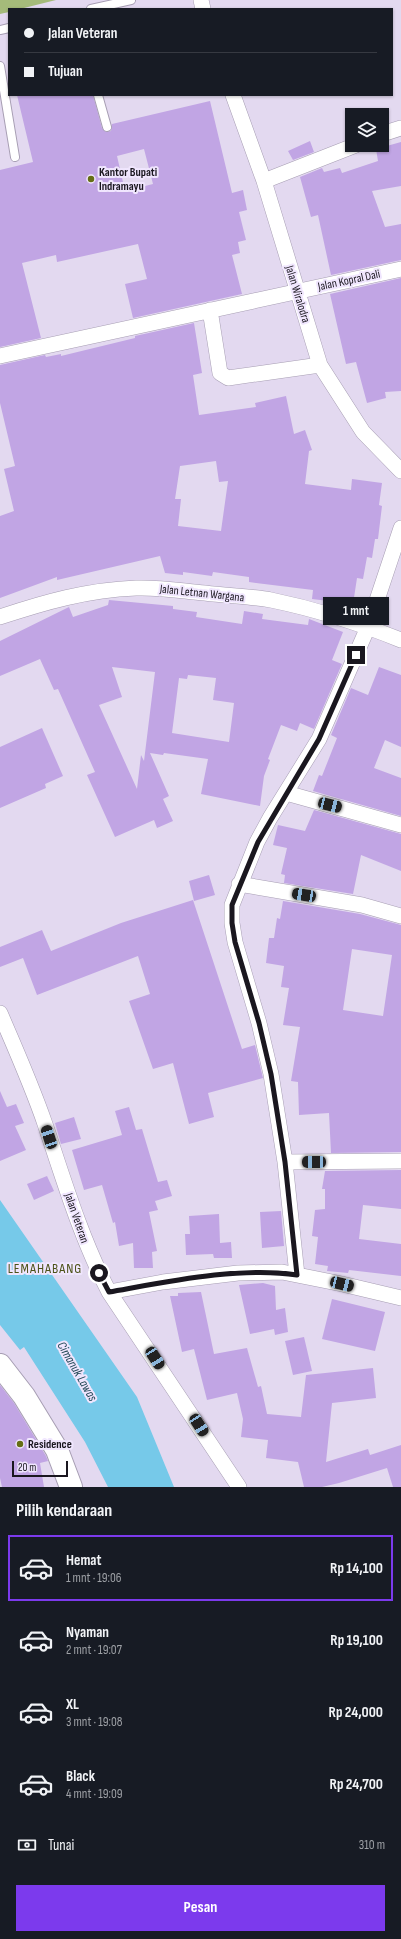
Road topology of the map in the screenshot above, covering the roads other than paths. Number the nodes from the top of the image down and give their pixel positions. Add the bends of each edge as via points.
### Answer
1 (131, 0) edge
2 (95, 8) edge
3 (0, 66) edge
4 (2, 85) edge
5 (98, 96) edge
6 (233, 96) edge
7 (106, 127) dead end
8 (401, 128) edge
9 (389, 132) edge
10 (345, 149) edge
11 (15, 157) dead end
12 (264, 181) junction
13 (401, 269) edge
14 (297, 292) junction
15 (210, 310) junction
16 (0, 356) edge
17 (320, 365) junction
18 (401, 471) edge
19 (401, 528) edge
20 (0, 617) edge
21 (368, 627) junction
22 (401, 640) edge
23 (286, 793) junction
24 (401, 825) edge
25 (239, 884) junction
26 (401, 916) edge
27 (0, 1013) edge
28 (401, 1161) edge
29 (285, 1162) junction
30 (297, 1275) junction
31 (109, 1292) junction
32 (401, 1298) edge
33 (0, 1365) edge
34 (71, 1487) edge
35 (240, 1487) edge

1 - 2 lane
3 - 4 lane
4 - 11 lane
5 - 7 lane
6 - 12 street, Jalan Wiralodra
8 - 9 street
10 - 12 street
12 - 14 street, Jalan Wiralodra
13 - 14 street, Jalan Kopral Dali
14 - 15 street, Jalan Kopral Dali
14 - 17 street, Jalan Wiralodra
15 - 16 street, Jalan Kopral Dali
15 - 17 street via 220,373 228,378
17 - 18 street, Jalan Wiralodra via 363,432
19 - 21 street
20 - 21 street, Jalan Letnan Wargana via 55,599 89,593 165,588 269,600
21 - 22 street, Jalan Letnan Wargana
21 - 23 street via 319,739
23 - 24 street
23 - 25 street via 258,842
25 - 26 street via 362,905
25 - 29 street via 232,905 232,923 271,1074
27 - 31 street, Jalan Veteran via 27,1076 88,1249
28 - 29 street
29 - 30 street
30 - 31 street via 275,1272 238,1273 163,1282
30 - 32 street
31 - 35 street, Jalan Veteran
33 - 34 street via 24,1396 57,1450

